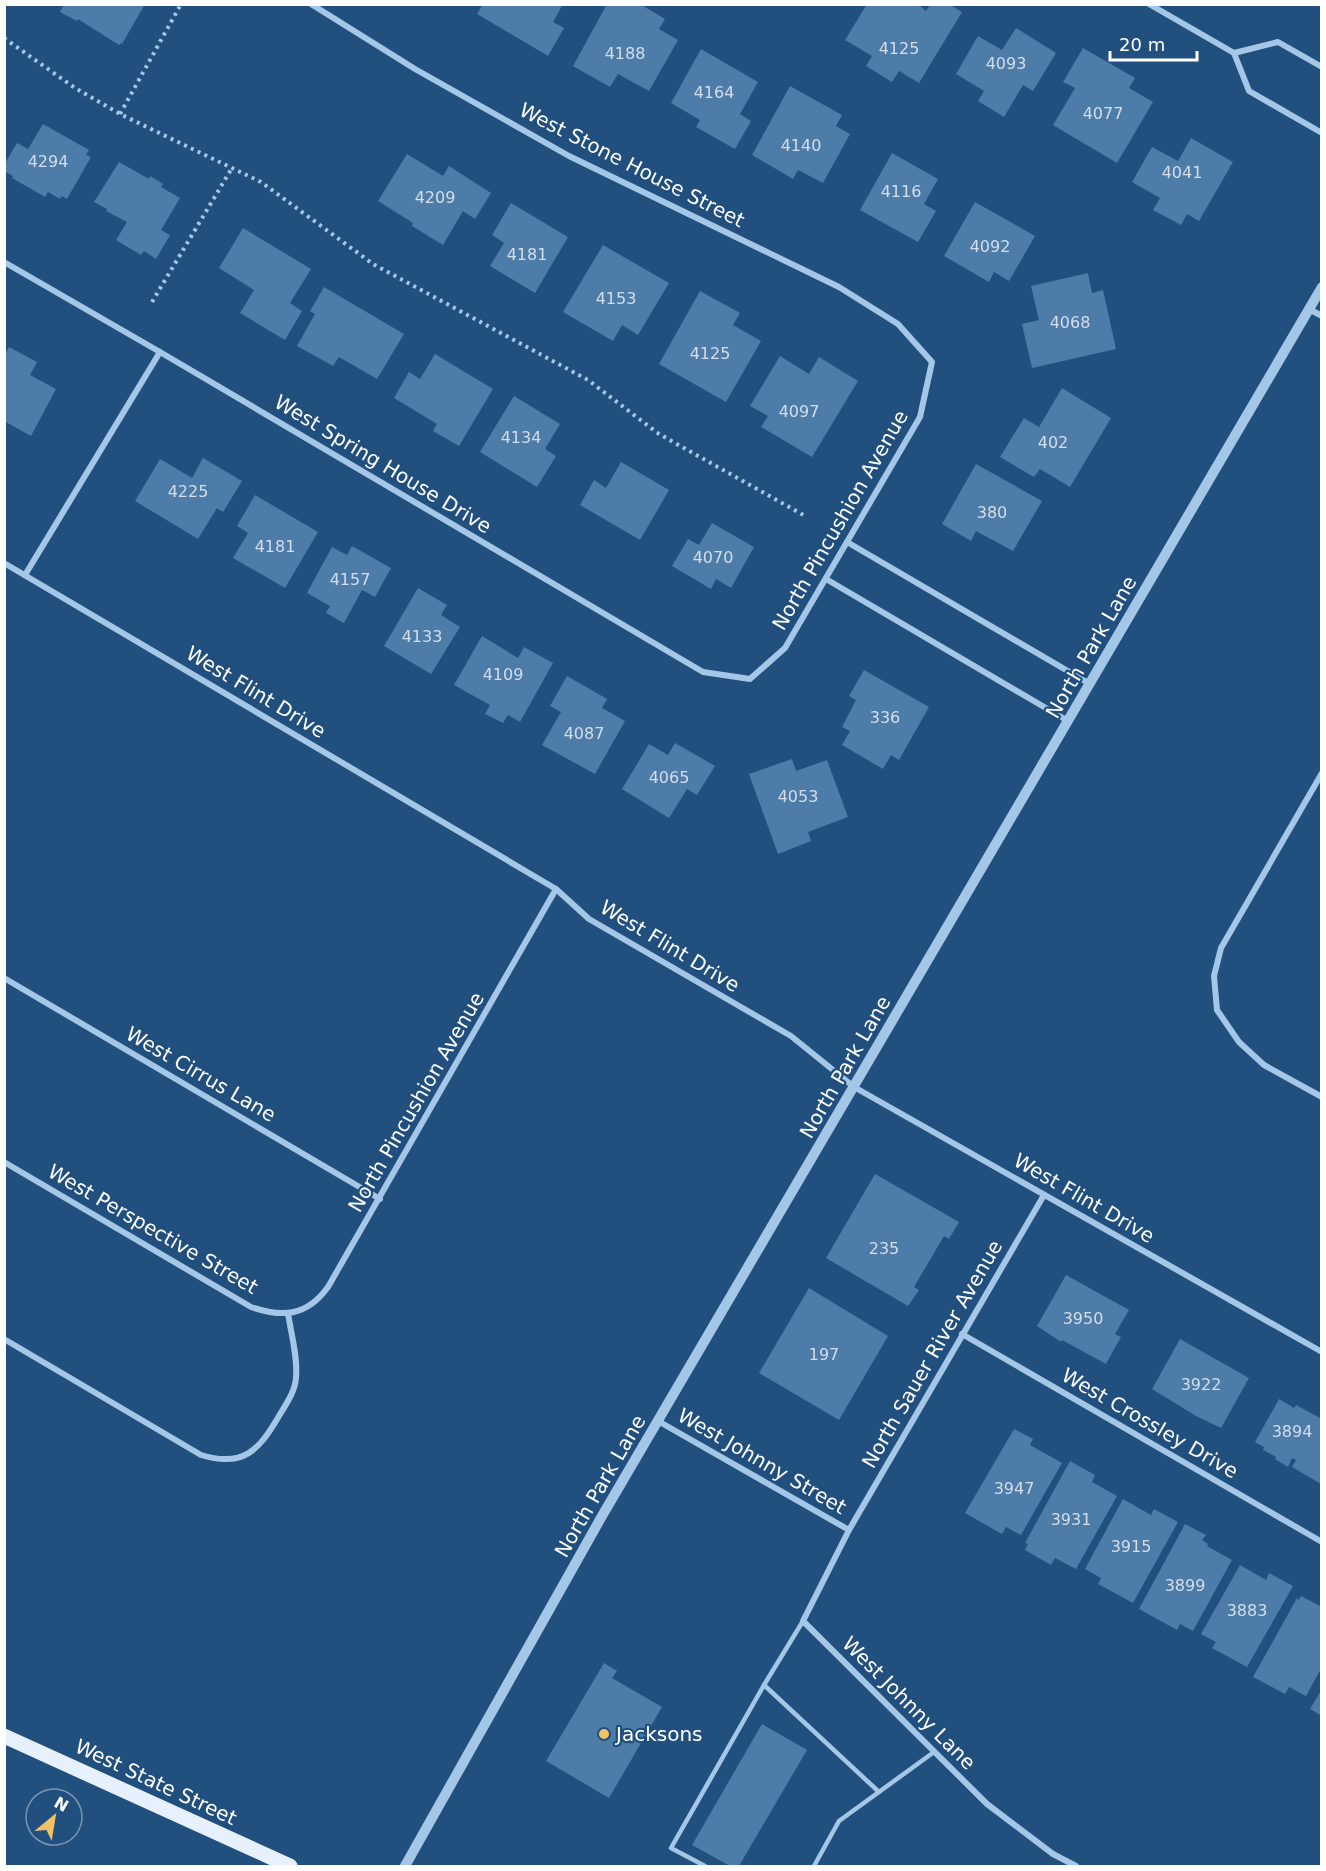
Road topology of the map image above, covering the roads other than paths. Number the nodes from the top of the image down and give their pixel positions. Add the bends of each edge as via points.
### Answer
1 (311, 4) edge
2 (1149, 4) edge
3 (1234, 53) junction
4 (1322, 67) edge
5 (1322, 133) edge
6 (4, 262) edge
7 (1322, 287) edge
8 (1309, 309) junction
9 (1322, 316) edge
10 (160, 352) junction
11 (932, 362) joint
12 (847, 542) junction
13 (4, 563) edge
14 (25, 575) junction
15 (826, 579) junction
16 (750, 679) joint
17 (1090, 684) junction
18 (1068, 721) junction
19 (1322, 773) edge
20 (556, 889) junction
21 (4, 978) edge
22 (854, 1087) junction
23 (1322, 1097) edge
24 (4, 1162) edge
25 (1044, 1195) junction
26 (380, 1199) junction
27 (288, 1313) junction
28 (962, 1334) junction
29 (4, 1339) edge
30 (1322, 1352) edge
31 (658, 1421) junction
32 (849, 1530) junction
33 (1322, 1542) edge
34 (803, 1621) junction
35 (764, 1685) junction
36 (4, 1736) edge
37 (934, 1752) junction
38 (879, 1792) junction
39 (290, 1866) edge
40 (405, 1866) edge
41 (705, 1866) edge
42 (814, 1866) edge
43 (1076, 1866) edge

1 - 11 street, West Stone House Street via 569,156 839,287 898,324
2 - 3 street
3 - 4 street via 1278,42
3 - 5 street via 1249,91
6 - 10 street, West Spring House Drive
7 - 8 street, North Park Lane
8 - 9 street
8 - 17 street, North Park Lane
10 - 14 street
10 - 16 street, West Spring House Drive via 703,672
11 - 12 street, North Pincushion Avenue via 920,417
12 - 15 street, North Pincushion Avenue
12 - 17 street
13 - 14 street, West Flint Drive
14 - 20 street, West Flint Drive
15 - 16 street, North Pincushion Avenue via 785,648
15 - 18 street
17 - 18 street, North Park Lane
18 - 22 street, North Park Lane
19 - 23 street via 1221,948 1214,976 1217,1010 1239,1042 1264,1065
20 - 22 street, West Flint Drive via 590,919 791,1036
20 - 26 street, North Pincushion Avenue
21 - 26 street, West Cirrus Lane
22 - 25 street, West Flint Drive
22 - 31 street, North Park Lane
24 - 27 street, West Perspective Street via 251,1307
25 - 28 street, North Sauer River Avenue
25 - 30 street, West Flint Drive
26 - 27 street, North Pincushion Avenue via 318,1301
27 - 29 street via 296,1368 294,1390 257,1449 236,1459 201,1455
28 - 32 street, North Sauer River Avenue
28 - 33 street, West Crossley Drive
31 - 32 street, West Johnny Street
31 - 40 street, North Park Lane
32 - 34 street
34 - 35 lane
34 - 37 street, West Johnny Lane
35 - 38 lane
35 - 41 lane via 671,1848
36 - 39 main road, West State Street
37 - 38 lane
37 - 43 street, West Johnny Lane via 987,1804 1053,1854
38 - 42 lane via 839,1821

